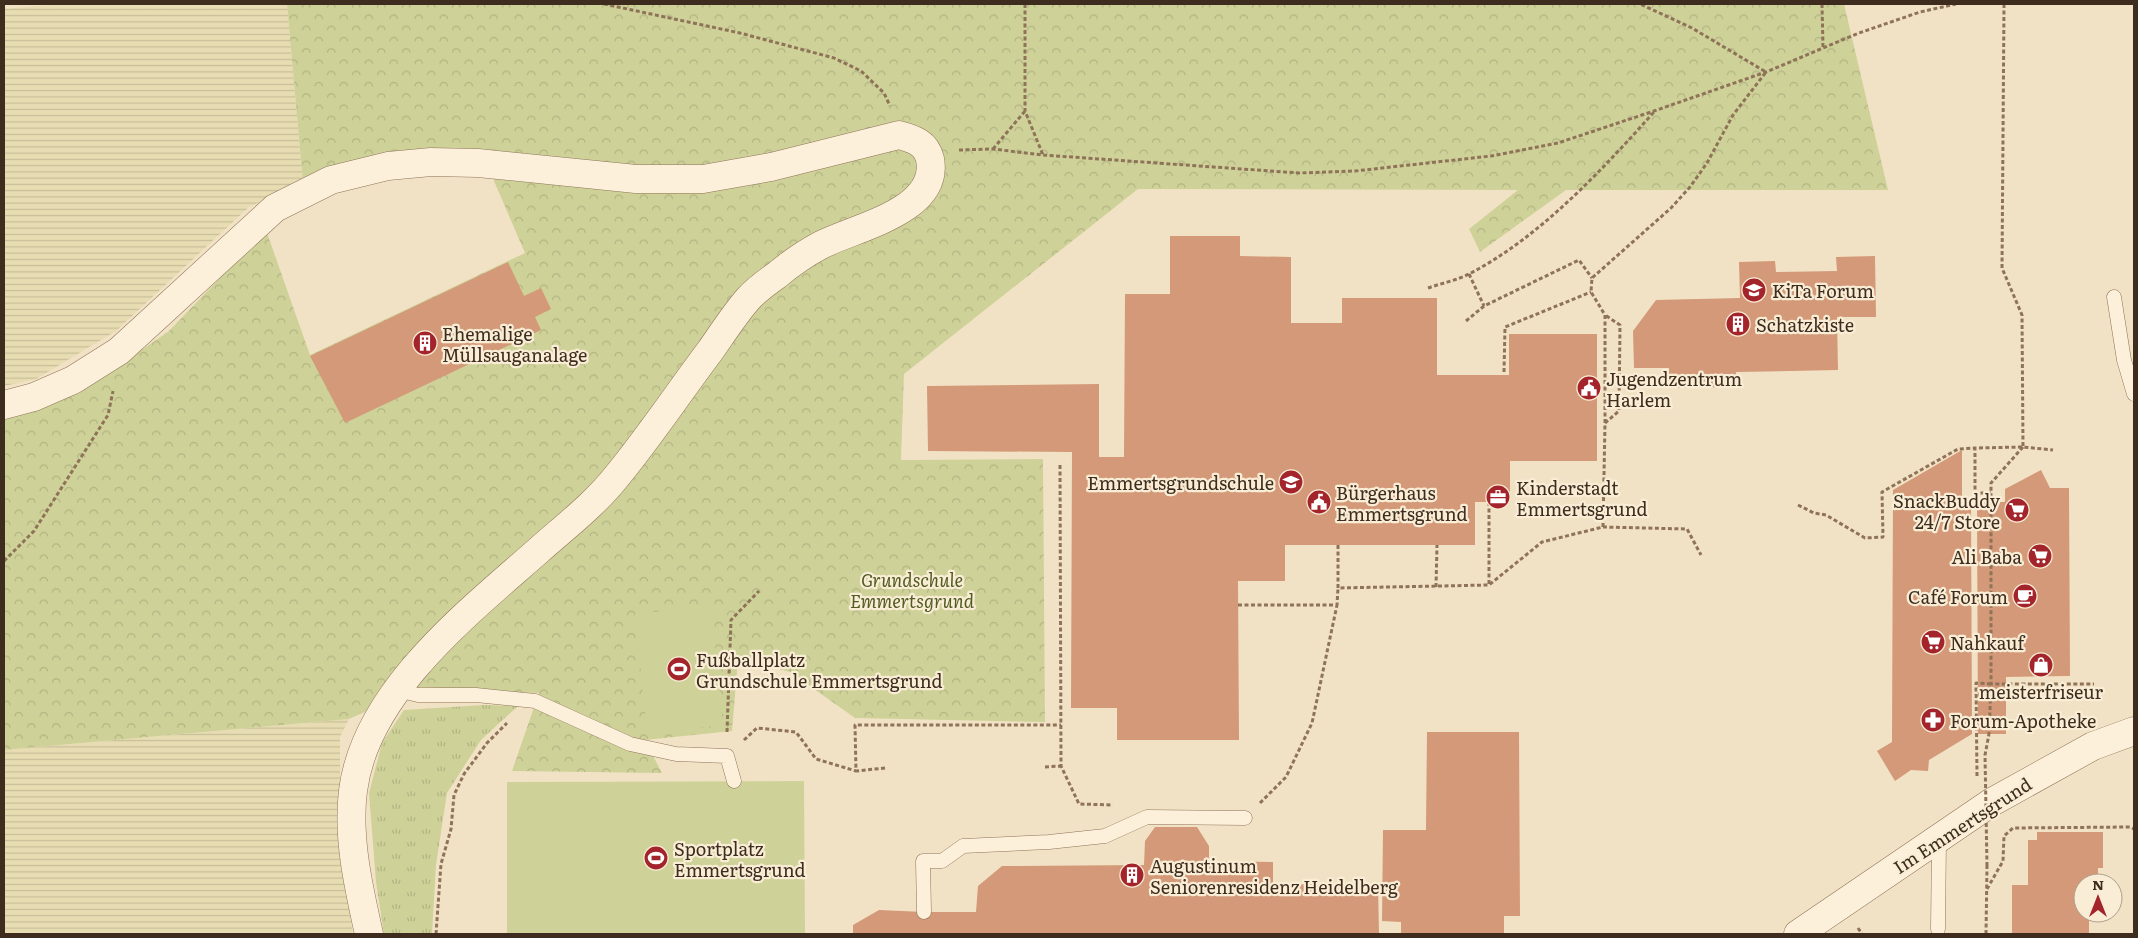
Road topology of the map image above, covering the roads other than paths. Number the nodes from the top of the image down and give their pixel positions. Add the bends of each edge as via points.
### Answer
1 (2114, 297) dead end
2 (2134, 394) edge
3 (4, 405) edge
4 (397, 690) junction
5 (2134, 731) edge
6 (734, 781) dead end
7 (1245, 818) road end
8 (1939, 839) junction
9 (924, 912) dead end
10 (1938, 929) dead end
11 (369, 934) edge
12 (1798, 934) edge

1 - 2 lane via 2124,360
3 - 4 street via 34,397 73,380 119,351 275,208 331,180 388,166 431,162 478,163 636,179 703,179 771,167 899,134 917,139 928,151 932,169 927,187 893,214 820,245 778,273 748,299 616,478 444,634
4 - 6 lane via 418,695 476,695 534,701 630,744 676,754 727,756
4 - 11 street via 374,727 358,764 352,792 357,874
5 - 8 street, Im Emmertsgrund via 2093,746 2020,785
7 - 9 lane via 1147,817 1105,836 963,846 942,860 923,860
8 - 10 lane
8 - 12 street, Im Emmertsgrund

